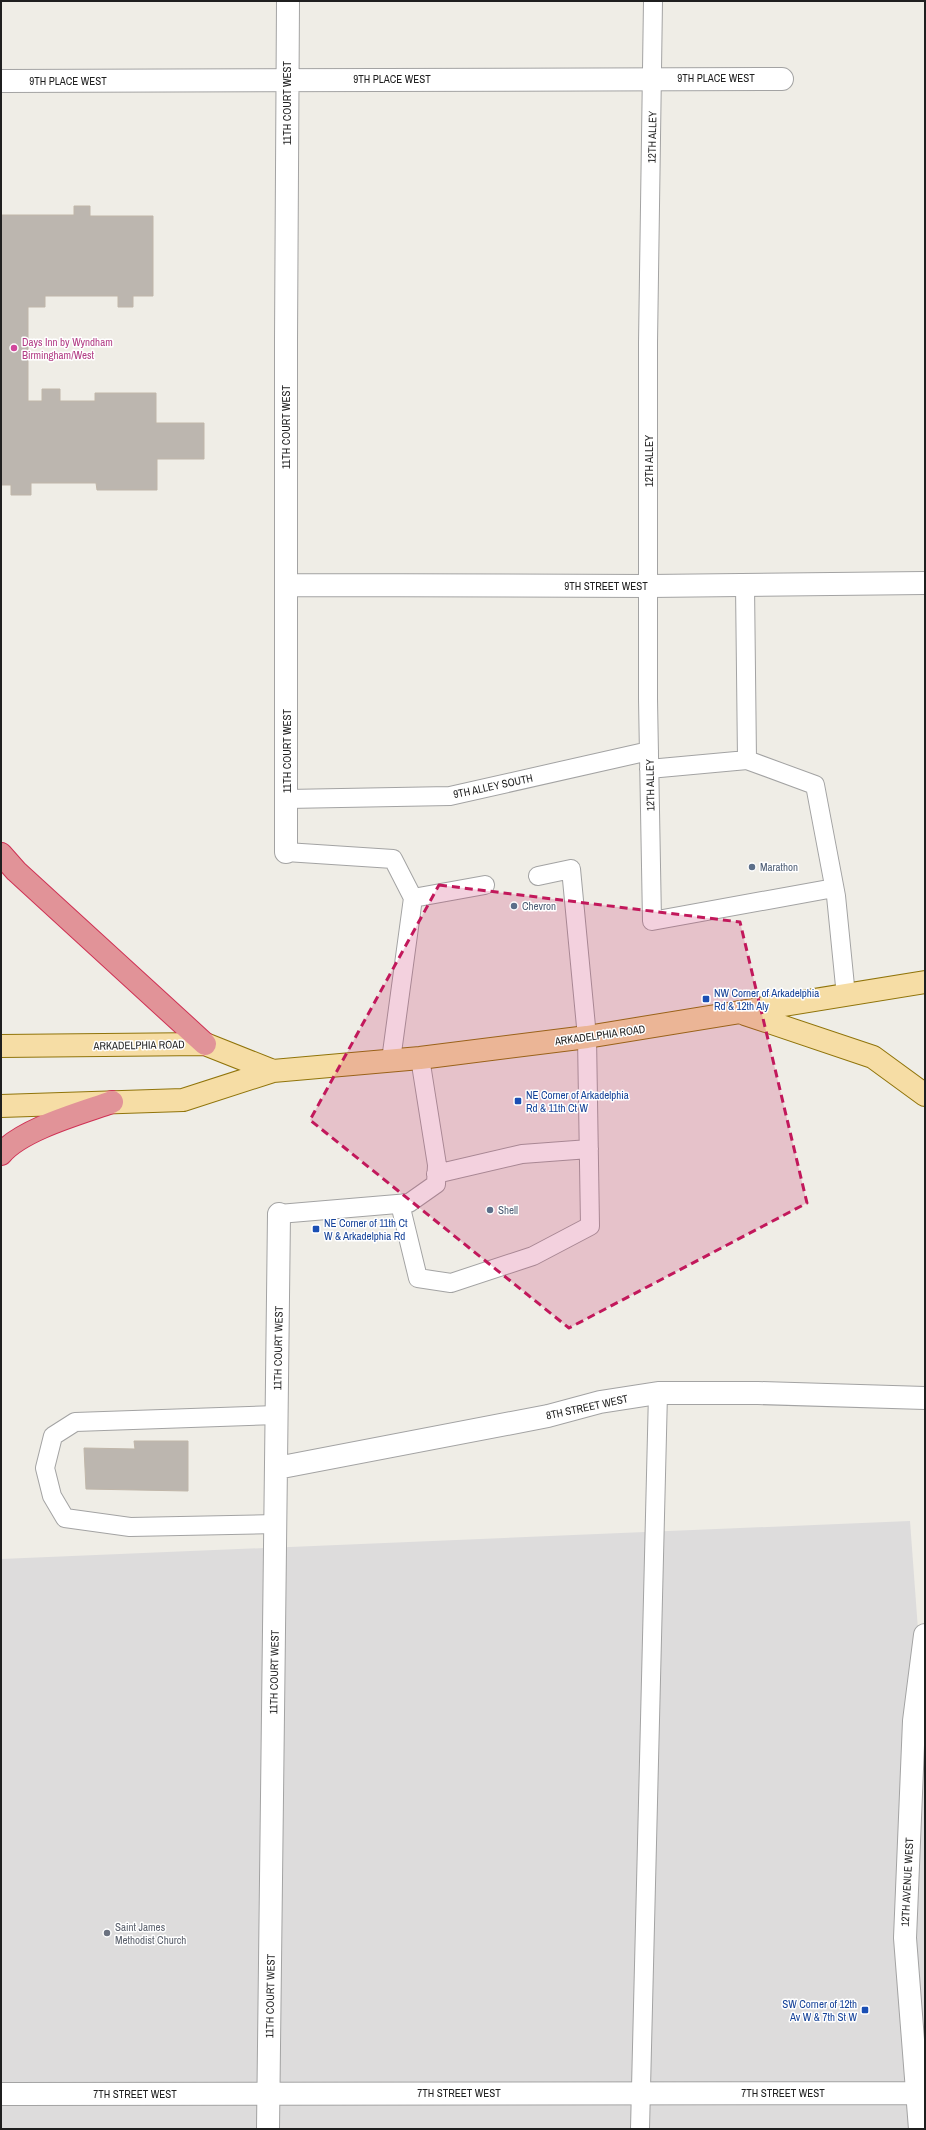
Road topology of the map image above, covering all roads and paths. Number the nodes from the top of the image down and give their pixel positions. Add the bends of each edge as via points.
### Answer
1 (288, 1) edge
2 (653, 1) edge
3 (653, 78) junction
4 (287, 79) junction
5 (782, 79) dead end
6 (1, 81) edge
7 (925, 583) edge
8 (287, 586) junction
9 (650, 586) junction
10 (745, 586) junction
11 (649, 751) junction
12 (747, 760) junction
13 (650, 769) junction
14 (287, 799) junction
15 (286, 852) joint
16 (1, 854) edge
17 (538, 876) dead end
18 (485, 885) dead end
19 (834, 888) junction
20 (413, 898) junction
21 (925, 982) edge
22 (846, 996) junction
23 (742, 1013) junction
24 (587, 1037) junction
25 (205, 1044) junction
26 (1, 1046) edge
27 (420, 1058) junction
28 (391, 1060) junction
29 (272, 1071) junction
30 (925, 1095) edge
31 (112, 1102) junction
32 (1, 1106) edge
33 (588, 1149) junction
34 (1, 1154) edge
35 (436, 1174) junction
36 (400, 1204) junction
37 (279, 1214) joint
38 (658, 1394) junction
39 (925, 1398) edge
40 (277, 1415) junction
41 (277, 1468) junction
42 (276, 1524) junction
43 (925, 1634) edge
44 (641, 2093) junction
45 (917, 2093) junction
46 (1, 2094) edge
47 (268, 2094) junction
48 (268, 2129) edge
49 (640, 2129) edge
50 (920, 2129) edge

1 - 4 street, 11TH COURT WEST
2 - 3 lane, 12TH ALLEY
3 - 4 street, 9TH PLACE WEST
3 - 5 street, 9TH PLACE WEST
3 - 9 lane, 12TH ALLEY via 648,343
4 - 6 street, 9TH PLACE WEST
4 - 8 street, 11TH COURT WEST
7 - 10 street, 9TH STREET WEST
8 - 9 street, 9TH STREET WEST
8 - 14 street, 11TH COURT WEST
9 - 10 street, 9TH STREET WEST
9 - 11 lane, 12TH ALLEY
10 - 12 lane
11 - 13 lane, 12TH ALLEY
11 - 14 lane, 9TH ALLEY SOUTH via 450,796
12 - 13 lane
12 - 19 lane via 815,784
13 - 19 lane, 12TH ALLEY via 652,921
14 - 15 street, 11TH COURT WEST
15 - 20 lane via 393,859
16 - 25 highway via 16,871
17 - 24 lane via 571,869
18 - 20 lane
19 - 22 lane
20 - 28 lane
21 - 22 main road, ARKADELPHIA ROAD
22 - 23 main road, ARKADELPHIA ROAD
23 - 24 main road, ARKADELPHIA ROAD
23 - 30 main road via 873,1057
24 - 27 main road, ARKADELPHIA ROAD
24 - 33 lane
25 - 26 main road, ARKADELPHIA ROAD
25 - 29 main road, ARKADELPHIA ROAD
27 - 28 main road, ARKADELPHIA ROAD
27 - 35 lane via 437,1165
28 - 29 main road, ARKADELPHIA ROAD
29 - 31 main road, ARKADELPHIA ROAD via 183,1100
31 - 32 main road, ARKADELPHIA ROAD
31 - 34 highway via 50,1124 8,1146
33 - 35 lane via 522,1154
33 - 36 lane via 590,1226 533,1256 451,1282 418,1278
35 - 36 lane via 436,1184 409,1203
36 - 37 lane
37 - 40 street, 11TH COURT WEST
38 - 39 street, 8TH STREET WEST via 758,1393
38 - 41 street, 8TH STREET WEST via 600,1402 548,1416
38 - 44 lane
40 - 41 street, 11TH COURT WEST
40 - 42 lane via 75,1422 53,1436 45,1468 52,1496 65,1518 130,1527
41 - 42 street, 11TH COURT WEST
42 - 47 street, 11TH COURT WEST
43 - 45 street, 12TH AVENUE WEST via 914,1721 905,1938
44 - 45 street, 7TH STREET WEST
44 - 47 street, 7TH STREET WEST
44 - 49 lane
45 - 50 street, 12TH AVENUE WEST
46 - 47 street, 7TH STREET WEST
47 - 48 street, 11TH COURT WEST

